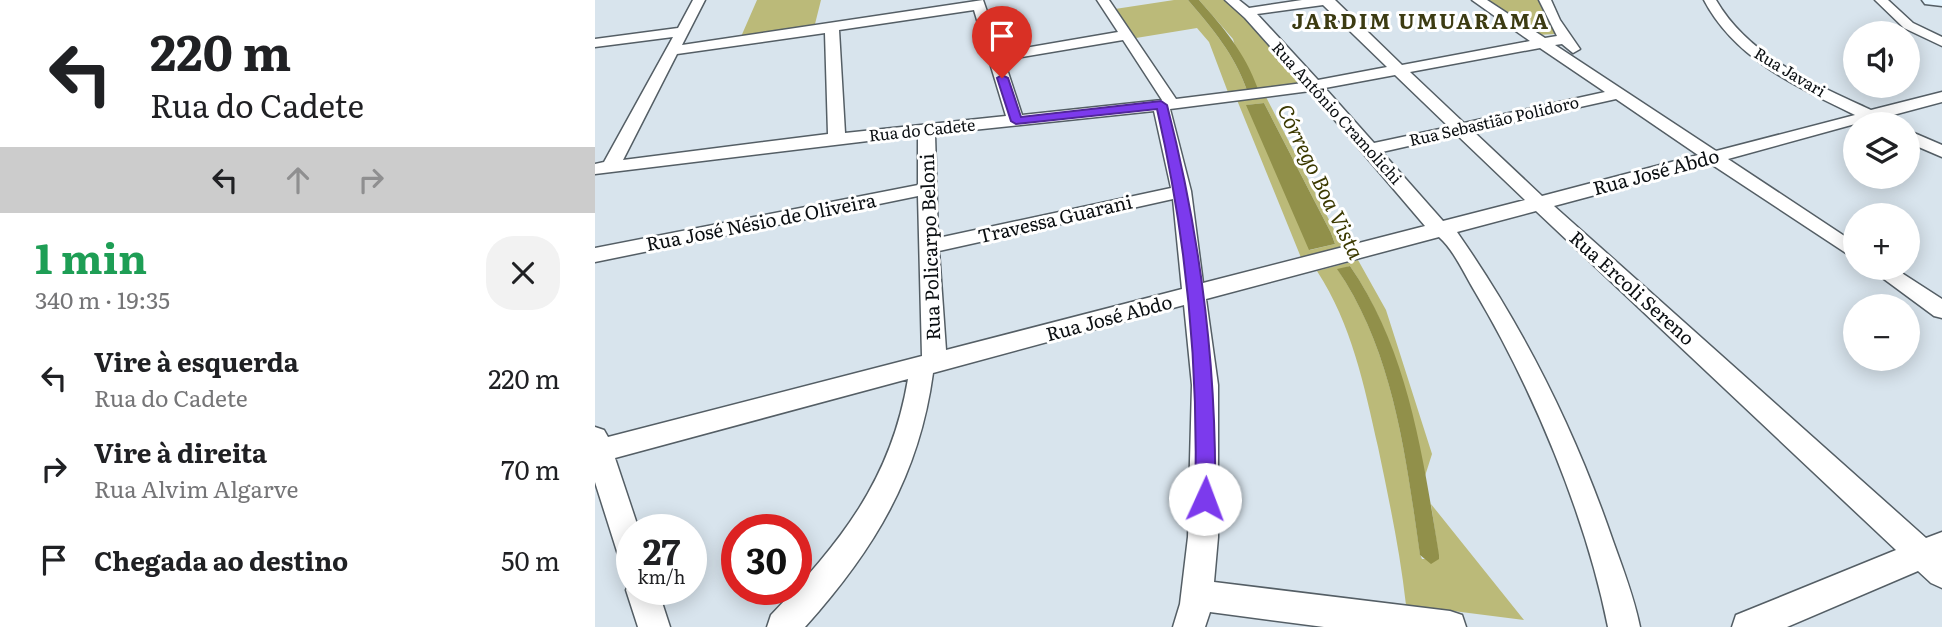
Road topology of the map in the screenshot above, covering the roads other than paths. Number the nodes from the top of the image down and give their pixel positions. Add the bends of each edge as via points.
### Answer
1 (699, 0) edge
2 (1103, 0) edge
3 (1231, 0) edge
4 (1326, 0) edge
5 (1478, 0) edge
6 (1545, 0) edge
7 (1710, 0) edge
8 (1881, 0) edge
9 (1931, 0) edge
10 (1942, 1) edge
11 (978, 3) edge
12 (1245, 12) junction
13 (832, 27) junction
14 (683, 31) junction
15 (1127, 35) junction
16 (1565, 39) junction
17 (1942, 42) edge
18 (595, 43) edge
19 (1542, 43) junction
20 (672, 51) junction
21 (995, 57) junction
22 (1397, 70) junction
23 (1313, 86) junction
24 (1618, 94) junction
25 (1254, 95) joint
26 (1942, 97) edge
27 (1167, 104) junction
28 (1862, 112) edge
29 (1900, 112) edge
30 (1016, 121) junction
31 (1843, 128) edge
32 (1459, 129) junction
33 (926, 130) junction
34 (837, 139) junction
35 (1920, 141) edge
36 (1371, 149) junction
37 (1942, 152) edge
38 (1714, 156) junction
39 (603, 167) edge
40 (927, 189) junction
41 (1182, 191) junction
42 (1540, 204) junction
43 (1443, 230) junction
44 (1843, 243) edge
45 (929, 247) junction
46 (595, 255) edge
47 (1345, 257) joint
48 (1311, 266) joint
49 (1897, 280) edge
50 (1194, 296) junction
51 (1942, 310) edge
52 (928, 365) junction
53 (598, 451) edge
54 (619, 514) edge
55 (1936, 558) edge
56 (1197, 595) junction
57 (647, 605) edge
58 (654, 627) edge
59 (783, 627) edge
60 (1189, 627) edge
61 (1450, 627) edge
62 (1624, 627) edge
63 (1748, 627) edge

1 - 14 street
2 - 15 street
3 - 12 street, Rua Antônio Cramolichi
4 - 12 street
4 - 22 street, Rua Ercoli Sereno
5 - 19 street
6 - 16 street
7 - 28 street, Rua Javari via 1724,24 1748,47
8 - 17 street via 1910,28
9 - 10 street
11 - 13 street
11 - 21 street
12 - 23 street, Rua Antônio Cramolichi
13 - 20 street
13 - 34 street
14 - 18 street
14 - 20 street
15 - 21 street
15 - 27 street
16 - 19 street
16 - 24 street
19 - 22 street
19 - 24 street
20 - 39 street
21 - 30 street
22 - 23 street
22 - 32 street, Rua Ercoli Sereno
23 - 25 street
23 - 36 street, Rua Antônio Cramolichi
24 - 32 street, Rua Sebastião Polidoro
24 - 38 street
25 - 27 street, Rua do Cadete
26 - 29 street, Rua José Abdo
27 - 30 street, Rua do Cadete
27 - 41 street
30 - 33 street, Rua do Cadete
31 - 38 street, Rua José Abdo
32 - 36 street, Rua Sebastião Polidoro
32 - 42 street, Rua Ercoli Sereno
33 - 34 street, Rua do Cadete
33 - 40 street, Rua Policarpo Beloni
34 - 39 street, Rua do Cadete
35 - 37 street
36 - 43 street, Rua Antônio Cramolichi
38 - 42 street, Rua José Abdo
38 - 44 street
40 - 45 street, Rua Policarpo Beloni
40 - 46 street, Rua José Nésio de Oliveira
41 - 45 street, Travessa Guarani
41 - 50 street
42 - 43 street, Rua José Abdo
42 - 55 street, Rua Ercoli Sereno
43 - 47 street, Rua José Abdo
43 - 62 street, Rua Antônio Cramolichi via 1502,315 1547,404 1591,516
45 - 52 street, Rua Policarpo Beloni
47 - 48 street, Rua José Abdo
48 - 50 street, Rua José Abdo
49 - 51 street
50 - 52 street, Rua José Abdo
50 - 56 street via 1206,429
52 - 53 street, Rua José Abdo
52 - 59 street, Rua Policarpo Beloni via 913,429 893,482 850,549
53 - 54 street
55 - 63 street
56 - 60 street
56 - 61 street
57 - 58 street

